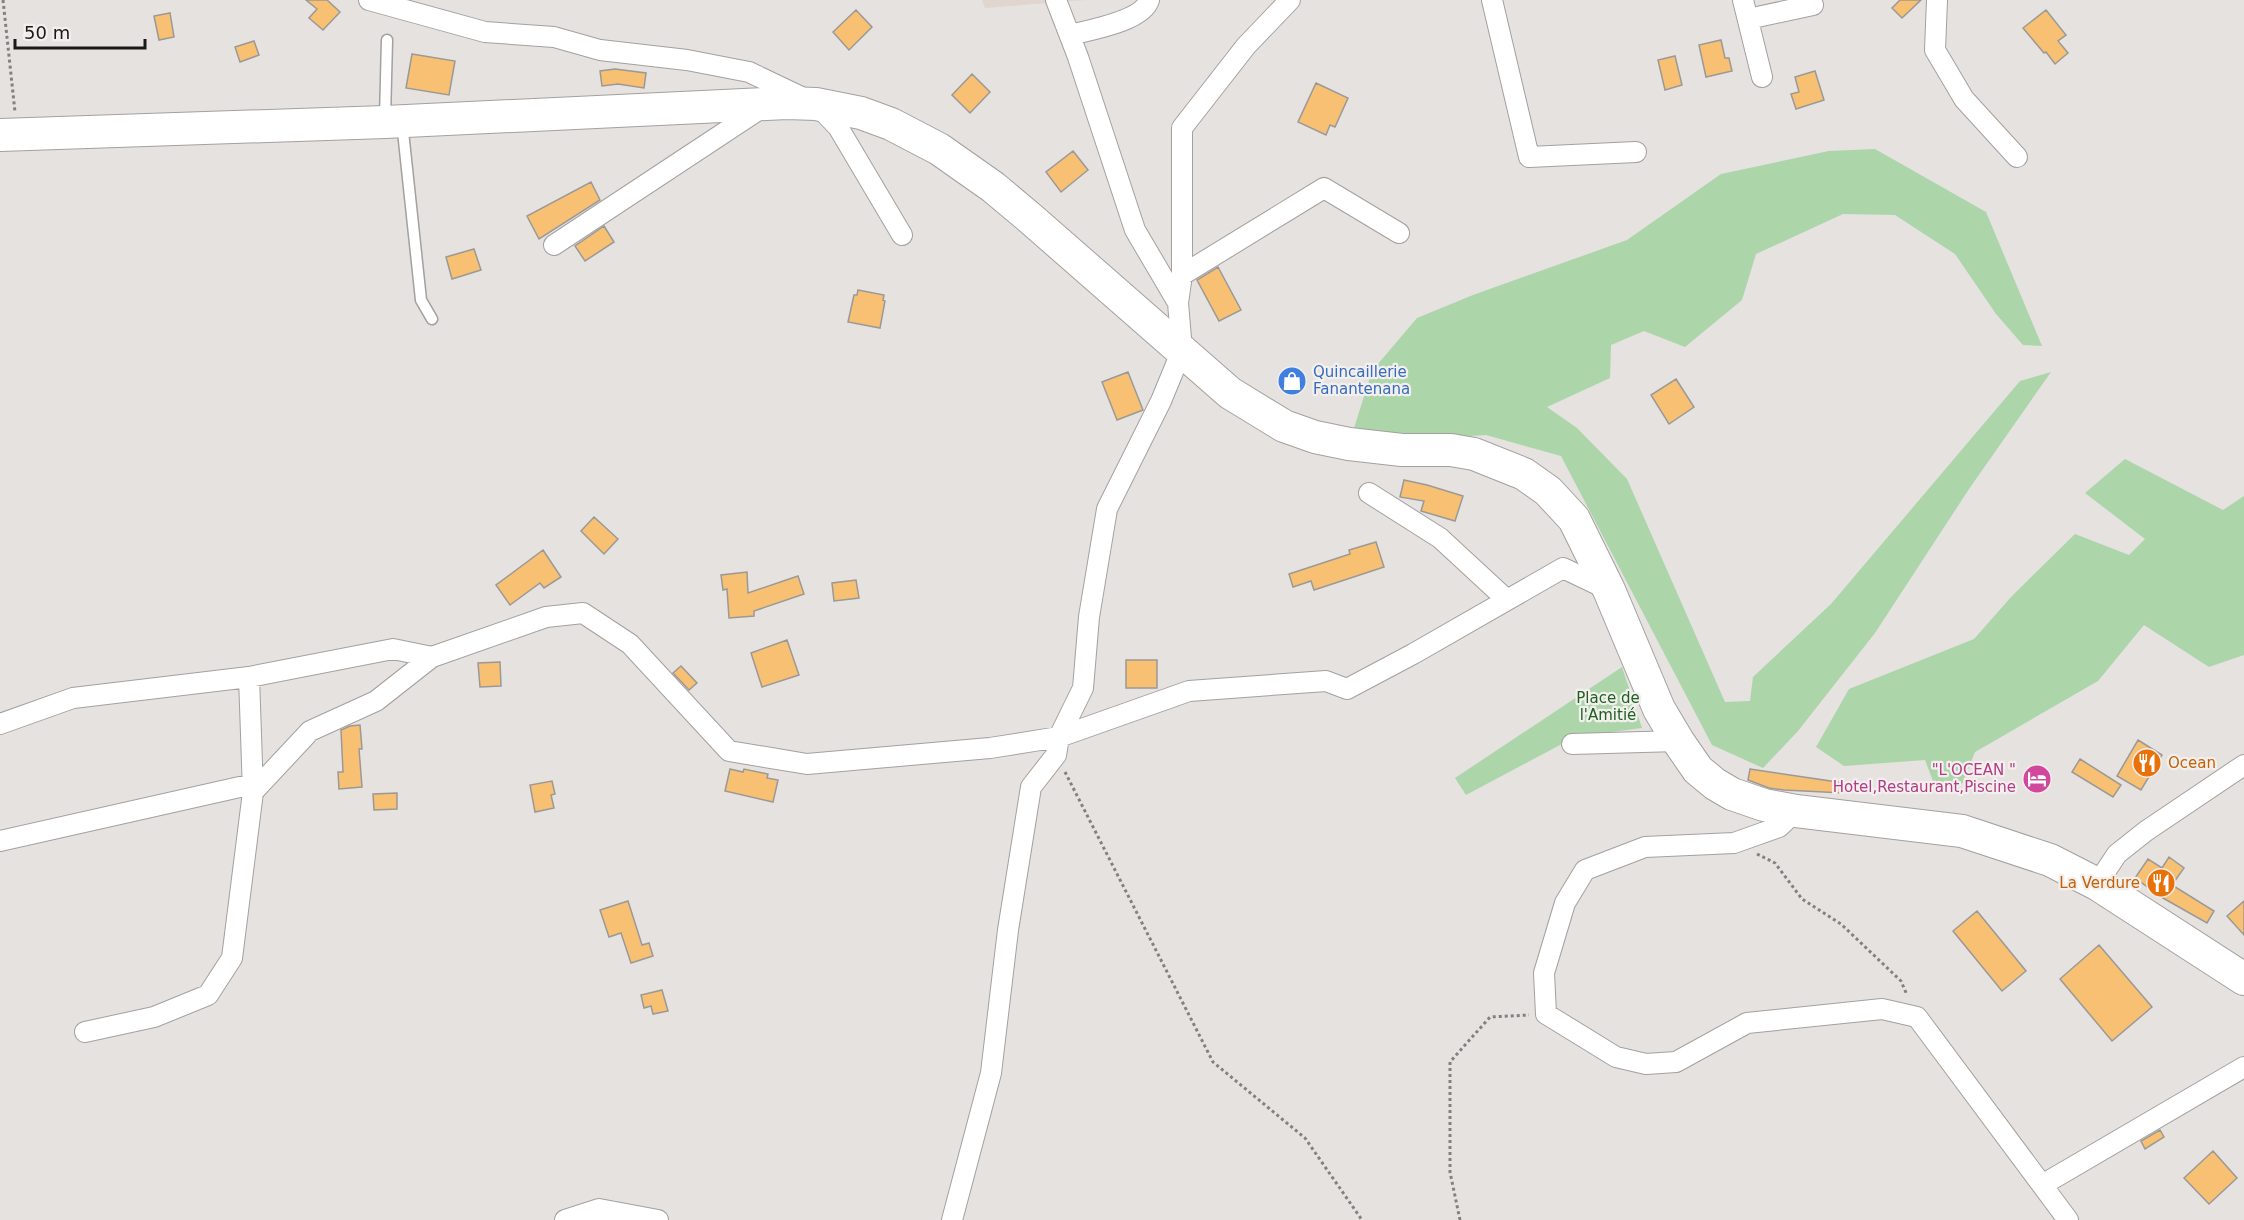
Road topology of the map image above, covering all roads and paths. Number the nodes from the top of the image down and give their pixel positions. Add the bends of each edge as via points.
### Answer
1 (3, 0) edge
2 (369, 0) edge
3 (1056, 0) edge
4 (1149, 0) edge
5 (1290, 0) edge
6 (1492, 0) edge
7 (1937, 0) edge
8 (1813, 5) dead end
9 (1745, 9) edge
10 (1070, 35) junction
11 (387, 40) dead end
12 (1762, 78) dead end
13 (816, 104) junction
14 (765, 105) junction
15 (394, 121) junction
16 (8, 135) edge
17 (1636, 152) dead end
18 (2017, 157) dead end
19 (1399, 233) dead end
20 (902, 235) dead end
21 (554, 244) dead end
22 (1182, 275) junction
23 (1178, 303) junction
24 (432, 319) dead end
25 (1182, 350) junction
26 (1369, 493) dead end
27 (1609, 590) junction
28 (1506, 599) junction
29 (432, 657) junction
30 (249, 677) junction
31 (0, 724) edge
32 (1677, 741) junction
33 (1572, 744) dead end
34 (1058, 746) junction
35 (2244, 765) edge
36 (253, 788) junction
37 (1796, 811) junction
38 (0, 841) edge
39 (1734, 843) junction
40 (2097, 884) junction
41 (2244, 979) edge
42 (1546, 1014) junction
43 (1917, 1017) junction
44 (85, 1032) dead end
45 (2244, 1067) edge
46 (2042, 1185) junction
47 (565, 1220) edge
48 (658, 1220) edge
49 (952, 1220) edge
50 (1362, 1220) edge
51 (1460, 1220) edge
52 (2068, 1220) edge

1 - 16 path
2 - 13 street via 485,32 554,37 600,50 749,72
3 - 10 street
4 - 10 street via 1148,6 1136,16
5 - 22 street via 1246,46 1182,128
6 - 17 street via 1529,157
7 - 18 street via 1935,50 1964,99
8 - 9 street
9 - 12 street
10 - 23 street via 1135,230
11 - 15 lane
13 - 14 main road
13 - 20 street via 838,128
13 - 25 main road via 861,113 939,149 1030,218
14 - 15 main road
14 - 21 street
15 - 16 main road
15 - 24 lane via 421,300
19 - 22 street via 1324,188
22 - 23 street
23 - 25 street
25 - 27 main road via 1230,393 1284,426 1349,444 1474,454 1524,474 1548,491 1574,519
25 - 34 street via 1107,508 1089,617 1083,688
26 - 28 street via 1440,538
27 - 28 street via 1563,568
27 - 32 main road via 1659,709
28 - 34 street via 1347,689 1326,681 1189,691
29 - 30 street via 393,648
29 - 34 street via 546,617 583,613 630,644 729,751 807,764
29 - 36 street via 376,701 310,731
30 - 31 street via 73,698
30 - 36 street
32 - 33 street
32 - 37 main road via 1698,770 1732,794
34 - 49 street via 1031,787 991,1073
34 - 50 path via 1213,1062 1305,1138
35 - 40 street via 2117,854
36 - 38 street
36 - 44 street via 232,958 208,995 154,1017
37 - 39 street via 1779,828
37 - 40 main road via 1962,831 2050,860
39 - 42 street via 1645,847 1585,870 1565,903 1544,973
39 - 43 path via 1774,863 1802,899 1841,924 1901,981
40 - 41 main road
42 - 43 street via 1616,1057 1646,1064 1676,1062 1746,1023 1882,1009
42 - 51 path via 1490,1017 1450,1062 1450,1172
43 - 46 street
45 - 46 street
46 - 52 street
47 - 48 street via 599,1209

